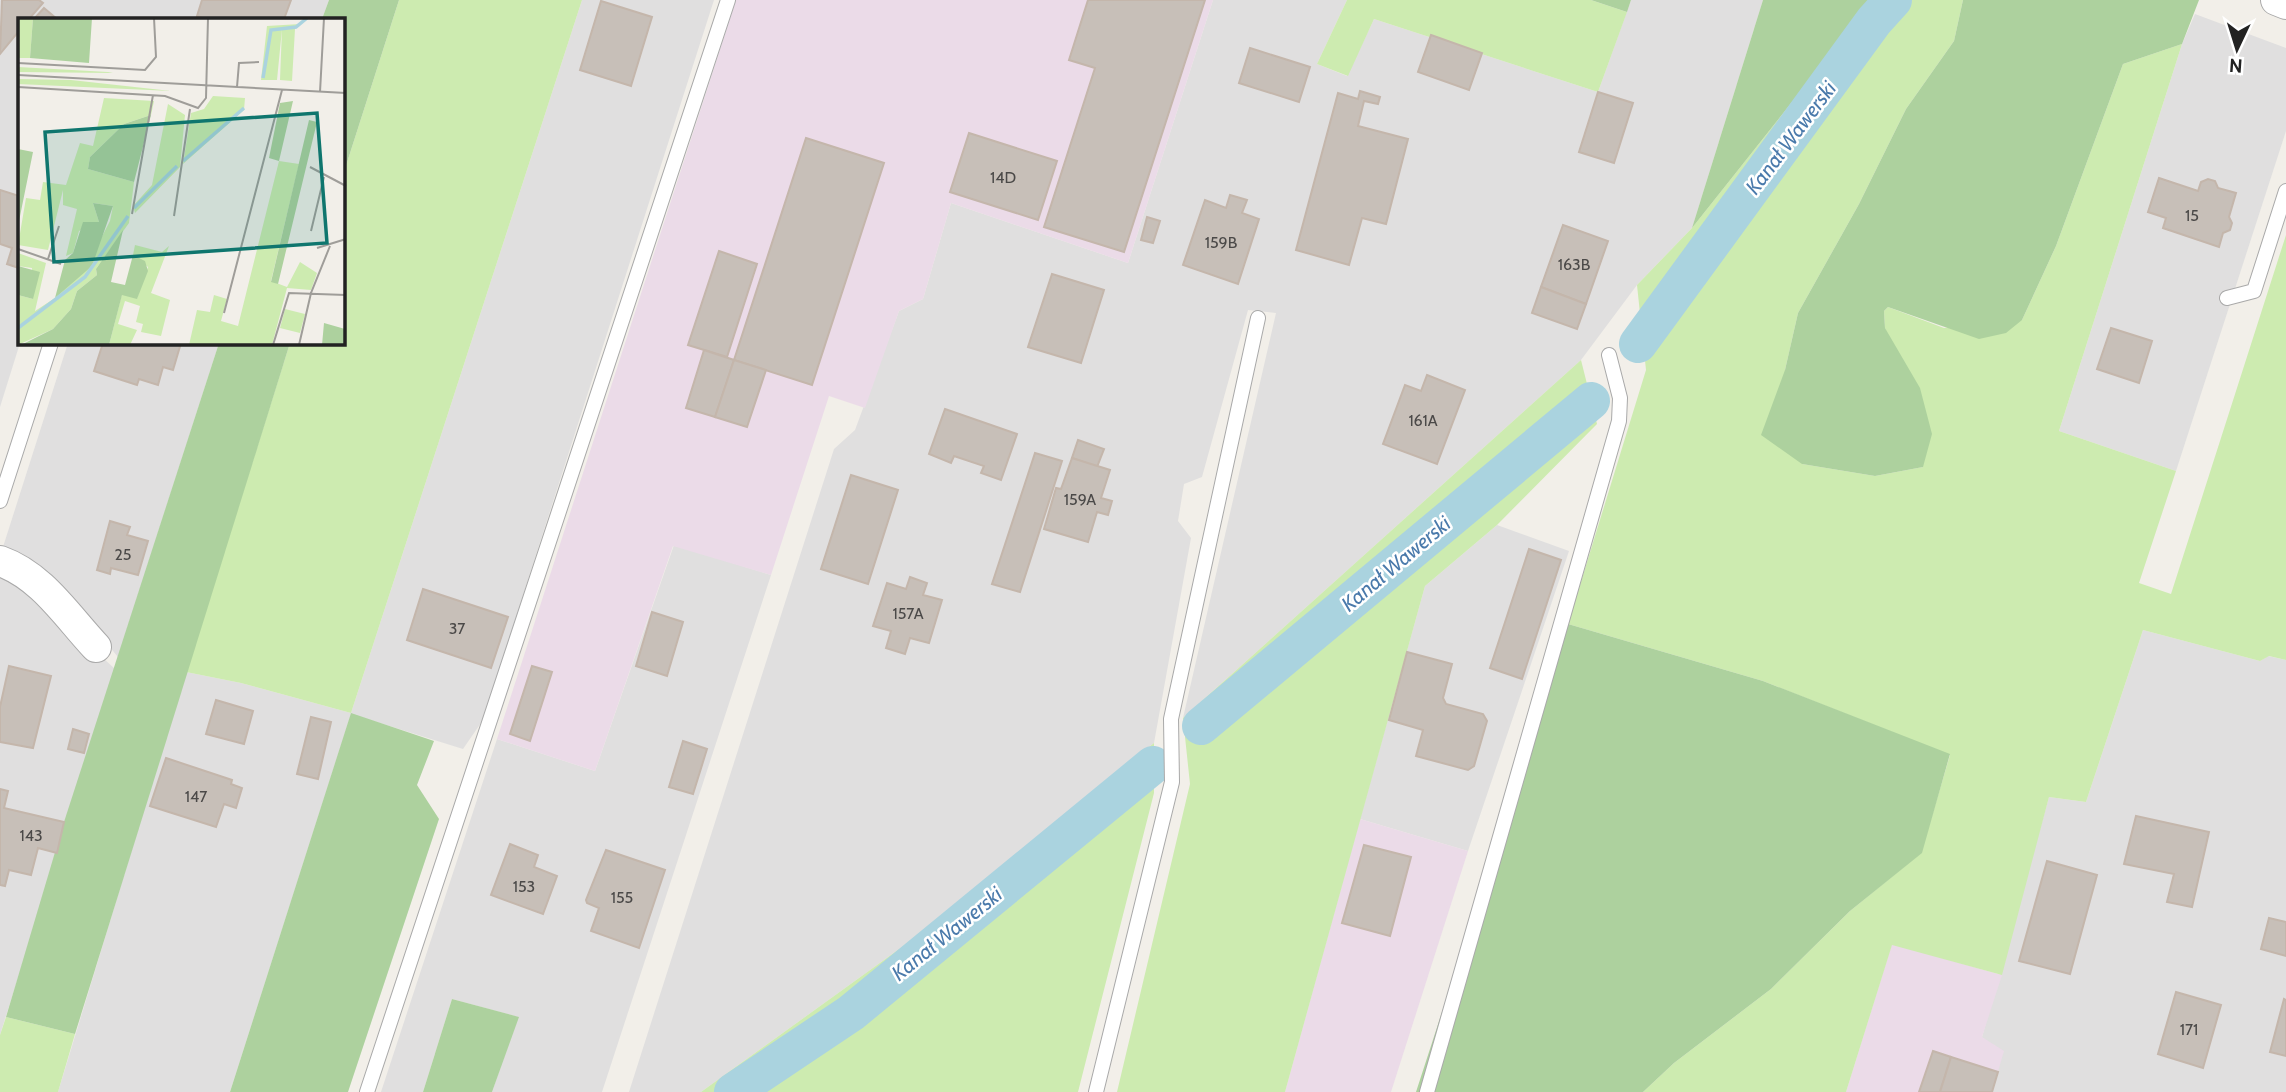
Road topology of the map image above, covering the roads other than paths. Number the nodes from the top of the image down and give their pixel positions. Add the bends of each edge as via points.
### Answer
1 (728, 0) edge
2 (2276, 0) edge
3 (2286, 4) edge
4 (2286, 191) edge
5 (2227, 299) dead end
6 (1258, 318) dead end
7 (50, 345) edge
8 (1609, 355) dead end
9 (0, 501) edge
10 (0, 561) edge
11 (96, 647) dead end
12 (368, 1092) edge
13 (1096, 1092) edge
14 (1427, 1092) edge

1 - 12 lane
2 - 3 street
4 - 5 lane via 2254,291
6 - 13 lane via 1171,719 1172,782
7 - 9 lane
8 - 14 lane via 1620,398 1619,421
10 - 11 street via 45,588

